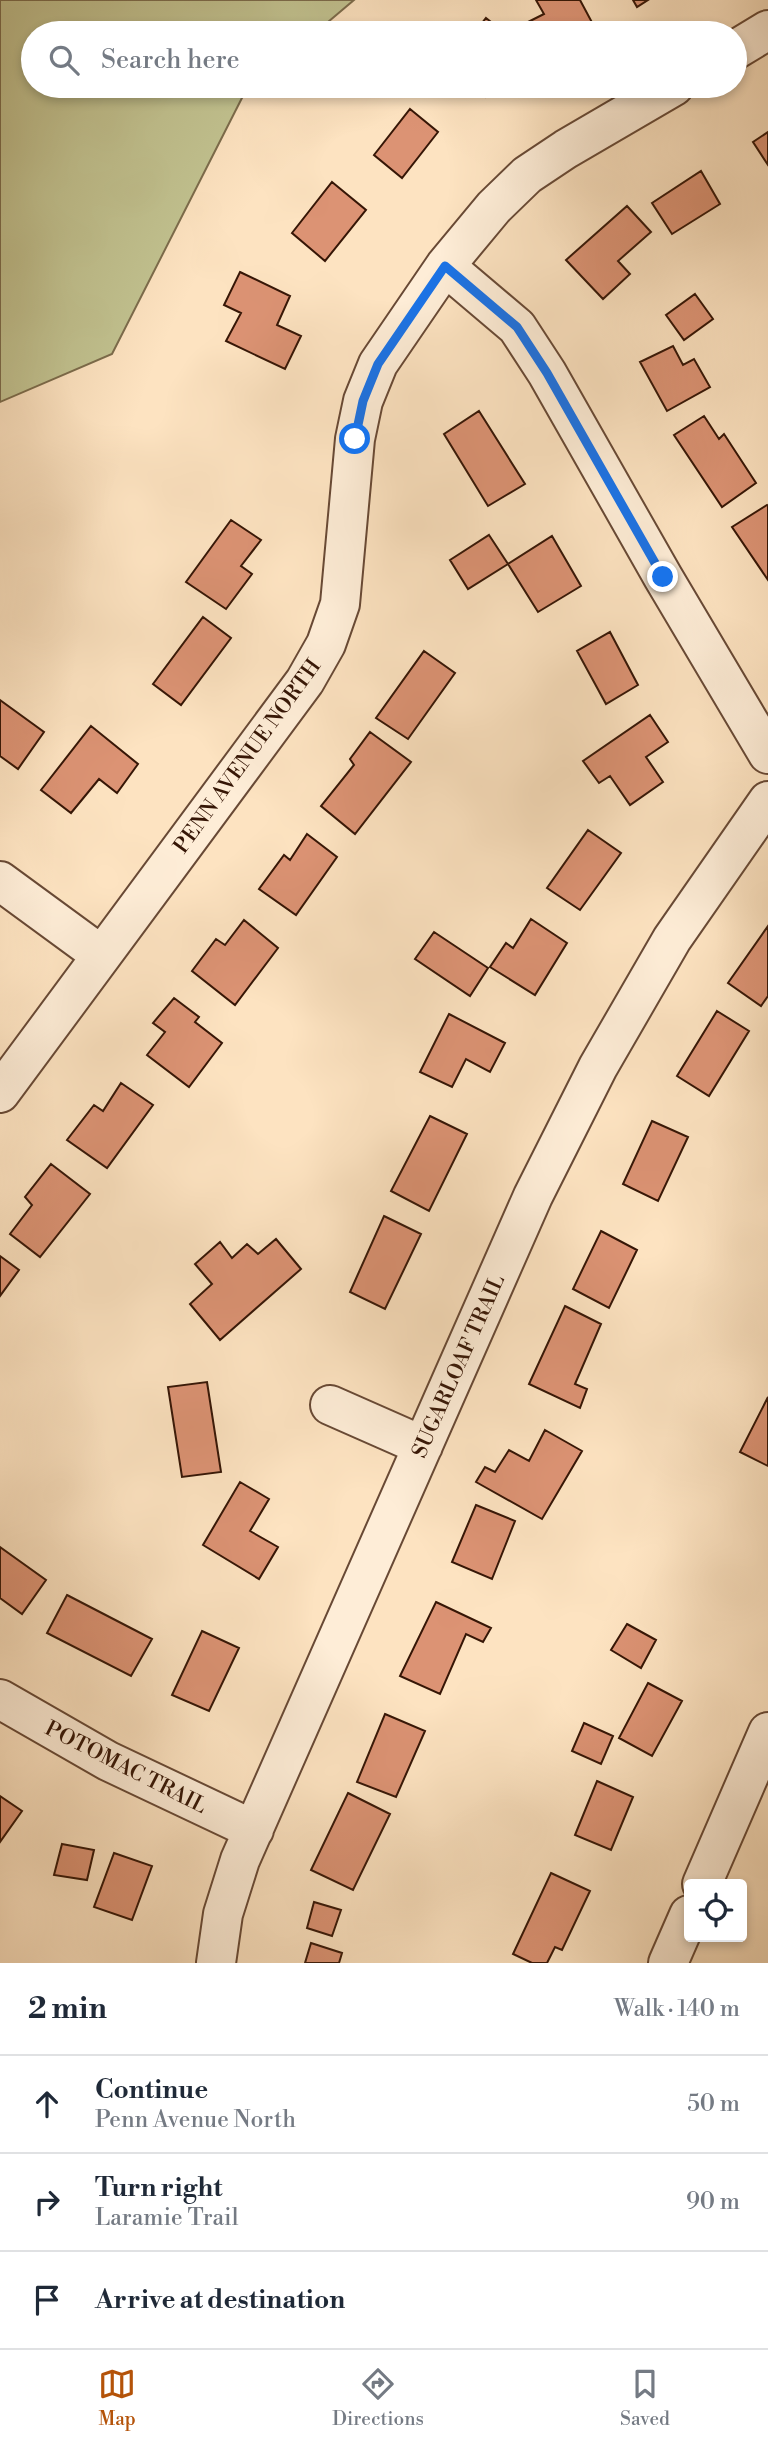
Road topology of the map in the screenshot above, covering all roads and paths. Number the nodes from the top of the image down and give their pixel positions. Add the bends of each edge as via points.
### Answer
1 (768, 30) edge
2 (747, 43) edge
3 (653, 98) edge
4 (445, 266) junction
5 (768, 754) edge
6 (768, 801) edge
7 (0, 881) edge
8 (101, 956) junction
9 (0, 1093) edge
10 (330, 1405) dead end
11 (423, 1446) junction
12 (0, 1699) edge
13 (768, 1732) edge
14 (254, 1830) junction
15 (704, 1879) edge
16 (684, 1930) edge
17 (674, 1961) edge
18 (216, 1963) edge

1 - 2 street
3 - 4 street, PENN AVENUE NORTH via 527,175 494,206
4 - 5 street via 517,327
4 - 8 street, PENN AVENUE NORTH via 378,364 363,401 355,439 340,604 326,644 305,681
6 - 11 street, SUGARLOAF TRAIL via 672,939 598,1067 533,1196
7 - 8 street
8 - 9 street, PENN AVENUE NORTH
10 - 11 street
11 - 14 street, SUGARLOAF TRAIL
12 - 14 street, POTOMAC TRAIL via 108,1761
13 - 15 street
14 - 18 street, SUGARLOAF TRAIL via 223,1914
16 - 17 street

